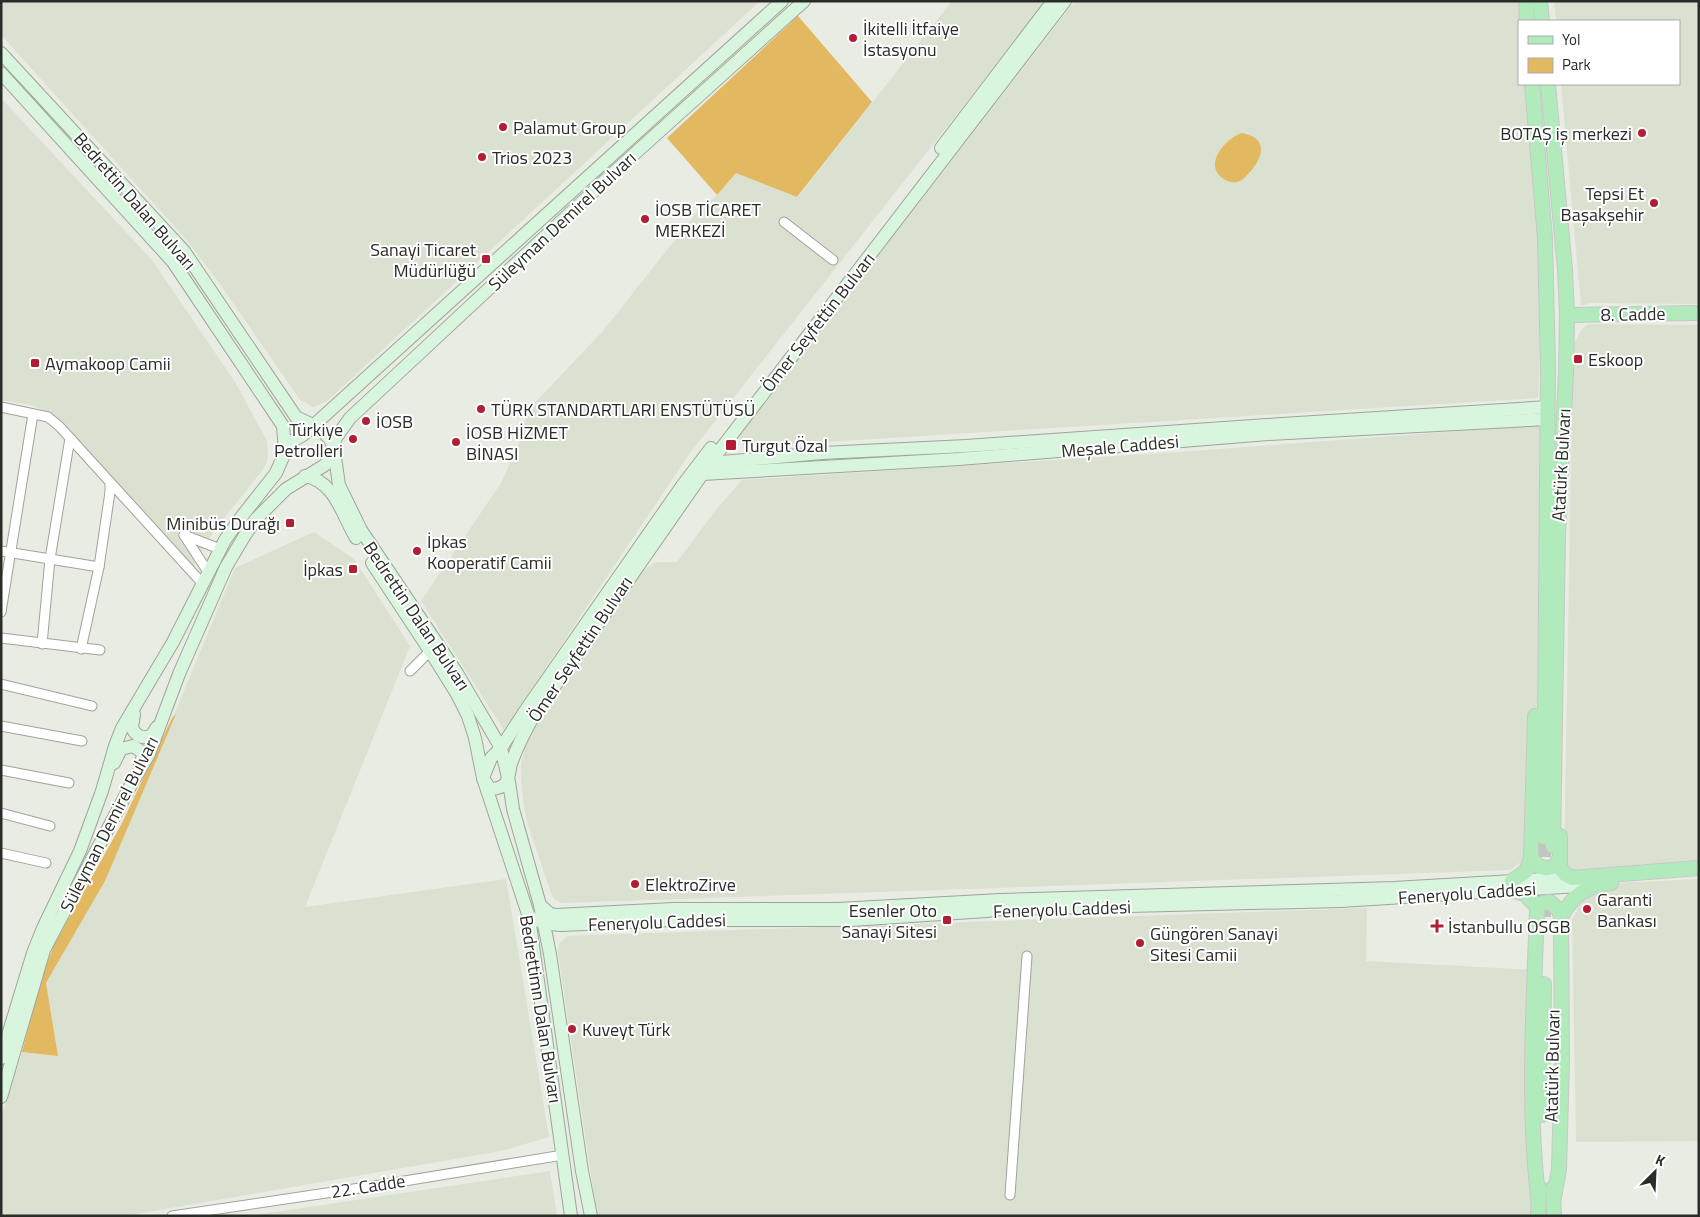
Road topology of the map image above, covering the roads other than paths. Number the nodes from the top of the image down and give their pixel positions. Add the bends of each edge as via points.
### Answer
1 (782, 1) edge
2 (804, 1) edge
3 (1053, 1) edge
4 (1065, 1) edge
5 (1526, 1) edge
6 (1540, 1) edge
7 (1527, 20) edge
8 (1542, 20) edge
9 (1, 53) edge
10 (1, 73) edge
11 (1532, 85) edge
12 (1548, 85) edge
13 (784, 222) dead end
14 (833, 260) dead end
15 (1699, 313) edge
16 (1567, 315) junction
17 (1, 407) edge
18 (1548, 413) junction
19 (32, 414) junction
20 (1564, 421) junction
21 (314, 425) junction
22 (70, 438) junction
23 (285, 450) junction
24 (334, 450) junction
25 (702, 466) junction
26 (305, 476) junction
27 (110, 482) junction
28 (220, 549) junction
29 (6, 552) edge
30 (50, 559) junction
31 (99, 567) junction
32 (1545, 567) junction
33 (205, 578) junction
34 (1, 612) edge
35 (1, 638) edge
36 (42, 644) junction
37 (81, 648) junction
38 (100, 650) dead end
39 (430, 651) junction
40 (410, 671) dead end
41 (1, 684) edge
42 (138, 702) junction
43 (92, 706) dead end
44 (163, 715) junction
45 (1, 726) edge
46 (82, 740) dead end
47 (501, 748) junction
48 (1, 770) edge
49 (109, 772) junction
50 (482, 778) junction
51 (508, 778) junction
52 (69, 783) dead end
53 (132, 783) junction
54 (512, 803) junction
55 (1, 813) edge
56 (495, 815) junction
57 (50, 826) dead end
58 (1552, 850) junction
59 (1, 853) edge
60 (1531, 858) junction
61 (46, 863) dead end
62 (1699, 868) edge
63 (1699, 877) edge
64 (1572, 878) junction
65 (1596, 885) junction
66 (1512, 886) junction
67 (540, 905) junction
68 (1549, 915) junction
69 (529, 917) junction
70 (543, 921) junction
71 (565, 925) junction
72 (550, 954) junction
73 (1027, 956) dead end
74 (1, 1058) edge
75 (1, 1097) edge
76 (563, 1155) junction
77 (1010, 1195) dead end
78 (172, 1216) edge
79 (571, 1216) edge
80 (591, 1216) edge
81 (1538, 1216) edge
82 (1554, 1216) edge

1 - 21 main road, Süleyman Demirel Bulvarı
2 - 24 main road, Süleyman Demirel Bulvarı via 350,418 335,439
3 - 25 main road, Ömer Seyfettin Bulvarı
4 - 25 main road, Ömer Seyfettin Bulvarı
5 - 7 main road
6 - 8 main road
9 - 21 main road, Bedrettin Dalan Bulvarı via 184,251 296,416
10 - 23 main road, Bedrettin Dalan Bulvarı via 173,262 283,426
11 - 18 main road, Atatürk Bulvarı via 1545,238
12 - 16 main road, Atatürk Bulvarı
13 - 14 street
15 - 16 main road, 8. Cadde
16 - 20 main road, Atatürk Bulvarı
17 - 19 street
18 - 20 main road
18 - 25 main road, Meşale Caddesi via 1267,425 822,453
18 - 32 main road, Atatürk Bulvarı
19 - 22 street via 48,417
19 - 29 street
20 - 58 main road, Atatürk Bulvarı via 1558,535 1564,582
21 - 23 main road, Süleyman Demirel Bulvarı
21 - 24 main road via 328,436
22 - 27 street
22 - 30 street
23 - 28 main road, Süleyman Demirel Bulvarı via 276,473 238,520
24 - 26 main road, Süleyman Demirel Bulvarı via 325,465
24 - 47 main road, Bedrettin Dalan Bulvarı via 339,485 361,530 458,673
25 - 47 main road, Ömer Seyfettin Bulvarı
25 - 51 main road, Ömer Seyfettin Bulvarı via 536,712 516,750
26 - 39 main road, Bedrettin Dalan Bulvarı via 324,483 330,491 367,556
26 - 44 main road, Süleyman Demirel Bulvarı via 286,489 245,535 226,567
27 - 31 street
27 - 33 street
28 - 33 main road, Süleyman Demirel Bulvarı
28 - 33 street via 184,535
29 - 30 street
29 - 34 street
30 - 31 street
30 - 36 street
31 - 37 street
32 - 58 main road, Atatürk Bulvarı
32 - 60 main road via 1538,611
33 - 42 main road, Süleyman Demirel Bulvarı
35 - 36 street
36 - 37 street
37 - 38 street
39 - 40 street
39 - 50 main road, Bedrettin Dalan Bulvarı via 468,716
41 - 43 street
42 - 44 main road via 131,722 139,737 152,735
42 - 49 main road, Süleyman Demirel Bulvarı via 114,746
44 - 53 main road, Süleyman Demirel Bulvarı via 149,754
45 - 46 street
47 - 50 main road, Ömer Seyfettin Bulvarı via 491,758
47 - 51 main road, Bedrettin Dalan Bulvarı
48 - 52 street
49 - 53 main road via 122,749 126,746 139,748 143,756
49 - 74 main road, Süleyman Demirel Bulvarı via 80,851 38,939
50 - 51 main road via 490,789 498,789
50 - 56 main road, Bedrettimn Dalan Bulvarı
51 - 54 main road, Bedrettimn Dalan Bulvarı
53 - 75 main road, Süleyman Demirel Bulvarı via 44,950
54 - 56 main road via 507,799 500,800
54 - 67 main road, Bedrettimn Dalan Bulvarı
55 - 57 street
56 - 69 main road, Bedrettimn Dalan Bulvarı
58 - 60 main road via 1555,866 1538,866
58 - 64 main road via 1561,871
59 - 61 street
60 - 66 main road via 1526,872
62 - 64 main road
63 - 65 main road
64 - 66 main road, Feneryolu Caddesi
65 - 66 main road, Feneryolu Caddesi
65 - 68 main road
66 - 67 main road, Feneryolu Caddesi via 1000,900 838,909 673,909 550,914
66 - 68 main road
66 - 71 main road, Feneryolu Caddesi via 1341,903 1000,909 851,920 672,920
67 - 70 main road, Bedrettimn Dalan Bulvarı
68 - 81 main road via 1533,1051
68 - 82 main road via 1562,1060
69 - 70 main road, Feneryolu Caddesi
69 - 76 main road, Bedrettimn Dalan Bulvarı
70 - 71 main road, Feneryolu Caddesi
70 - 72 main road, Bedrettimn Dalan Bulvarı
71 - 72 main road via 550,943
72 - 80 main road, Bedrettimn Dalan Bulvarı
73 - 77 street
76 - 78 street, 22. Cadde
76 - 79 main road, Bedrettimn Dalan Bulvarı

